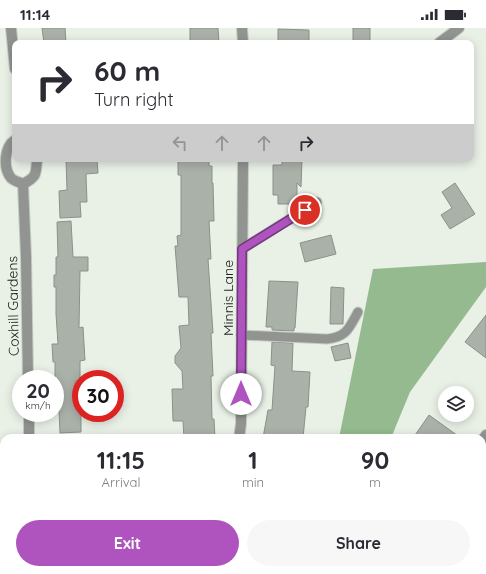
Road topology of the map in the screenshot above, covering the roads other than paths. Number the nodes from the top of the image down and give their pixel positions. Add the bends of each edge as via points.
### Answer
1 (11, 28) edge
2 (242, 28) edge
3 (459, 28) edge
4 (12, 40) edge
5 (243, 40) edge
6 (443, 40) edge
7 (12, 142) edge
8 (3, 160) edge
9 (37, 162) edge
10 (243, 162) edge
11 (23, 184) junction
12 (317, 202) dead end
13 (242, 249) junction
14 (358, 312) dead end
15 (241, 335) junction
16 (28, 370) edge
17 (29, 422) edge
18 (29, 434) edge
19 (240, 434) edge

1 - 4 street
2 - 5 street
3 - 6 street
7 - 8 street
8 - 11 street via 12,180
9 - 11 street via 36,173 31,180
10 - 13 street, Minnis Lane
11 - 16 street, Coxhill Gardens
12 - 13 lane
13 - 15 street, Minnis Lane
14 - 15 lane via 346,332 327,340
15 - 19 street, Minnis Lane
17 - 18 street

